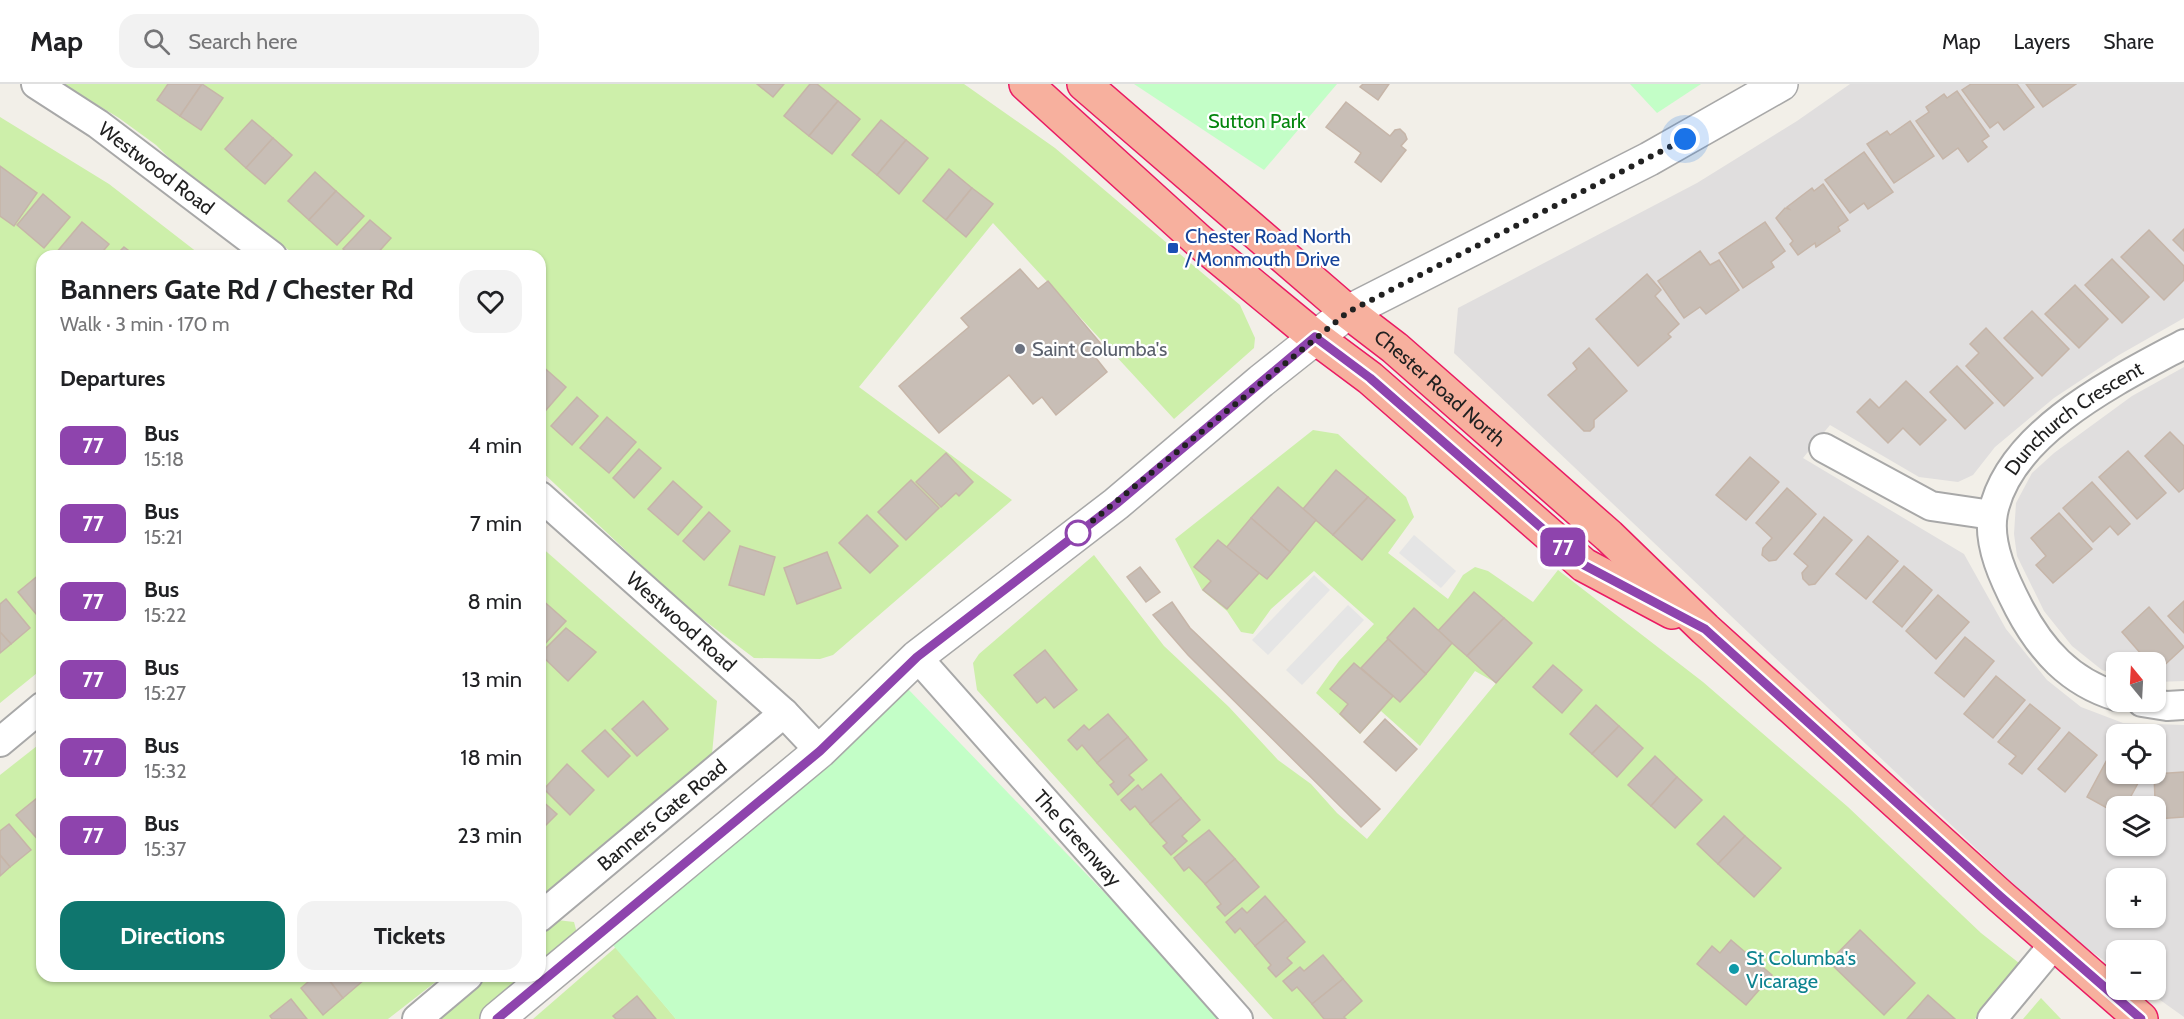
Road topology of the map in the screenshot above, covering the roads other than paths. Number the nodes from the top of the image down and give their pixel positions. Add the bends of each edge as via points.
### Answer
1 (36, 84) edge
2 (1026, 84) edge
3 (1084, 84) edge
4 (1781, 84) edge
5 (264, 250) edge
6 (1348, 312) junction
7 (1315, 337) junction
8 (2184, 344) edge
9 (1824, 448) dead end
10 (546, 501) edge
11 (1992, 515) junction
12 (1705, 629) junction
13 (917, 657) junction
14 (2106, 693) edge
15 (2184, 705) edge
16 (2166, 706) edge
17 (36, 712) edge
18 (784, 713) junction
19 (0, 742) edge
20 (820, 751) junction
21 (546, 912) edge
22 (2055, 944) junction
23 (546, 978) edge
24 (461, 982) edge
25 (542, 982) edge
26 (417, 1019) edge
27 (497, 1019) edge
28 (1238, 1019) edge
29 (1992, 1019) edge
30 (2141, 1019) edge

1 - 5 street, Westwood Road via 98,124
2 - 7 highway, Chester Road North via 1200,242
3 - 6 highway, Chester Road North
4 - 6 street via 1648,159
6 - 7 street
6 - 12 highway, Chester Road North via 1395,348 1591,521
7 - 12 highway, Chester Road North via 1370,378 1584,565
7 - 13 street via 1116,504
8 - 11 street, Dunchurch Crescent via 2094,396 2033,441 2004,478
9 - 11 street via 1931,506
10 - 18 street, Westwood Road
11 - 14 street, Dunchurch Crescent via 1996,555 2031,630 2069,674
12 - 22 highway, Chester Road North
13 - 20 street
13 - 28 street, The Greenway
15 - 16 street
17 - 19 street
18 - 20 street, Westwood Road
18 - 21 street, Banners Gate Road
20 - 23 street
22 - 29 street
22 - 30 highway, Chester Road North
24 - 26 street
25 - 27 street

